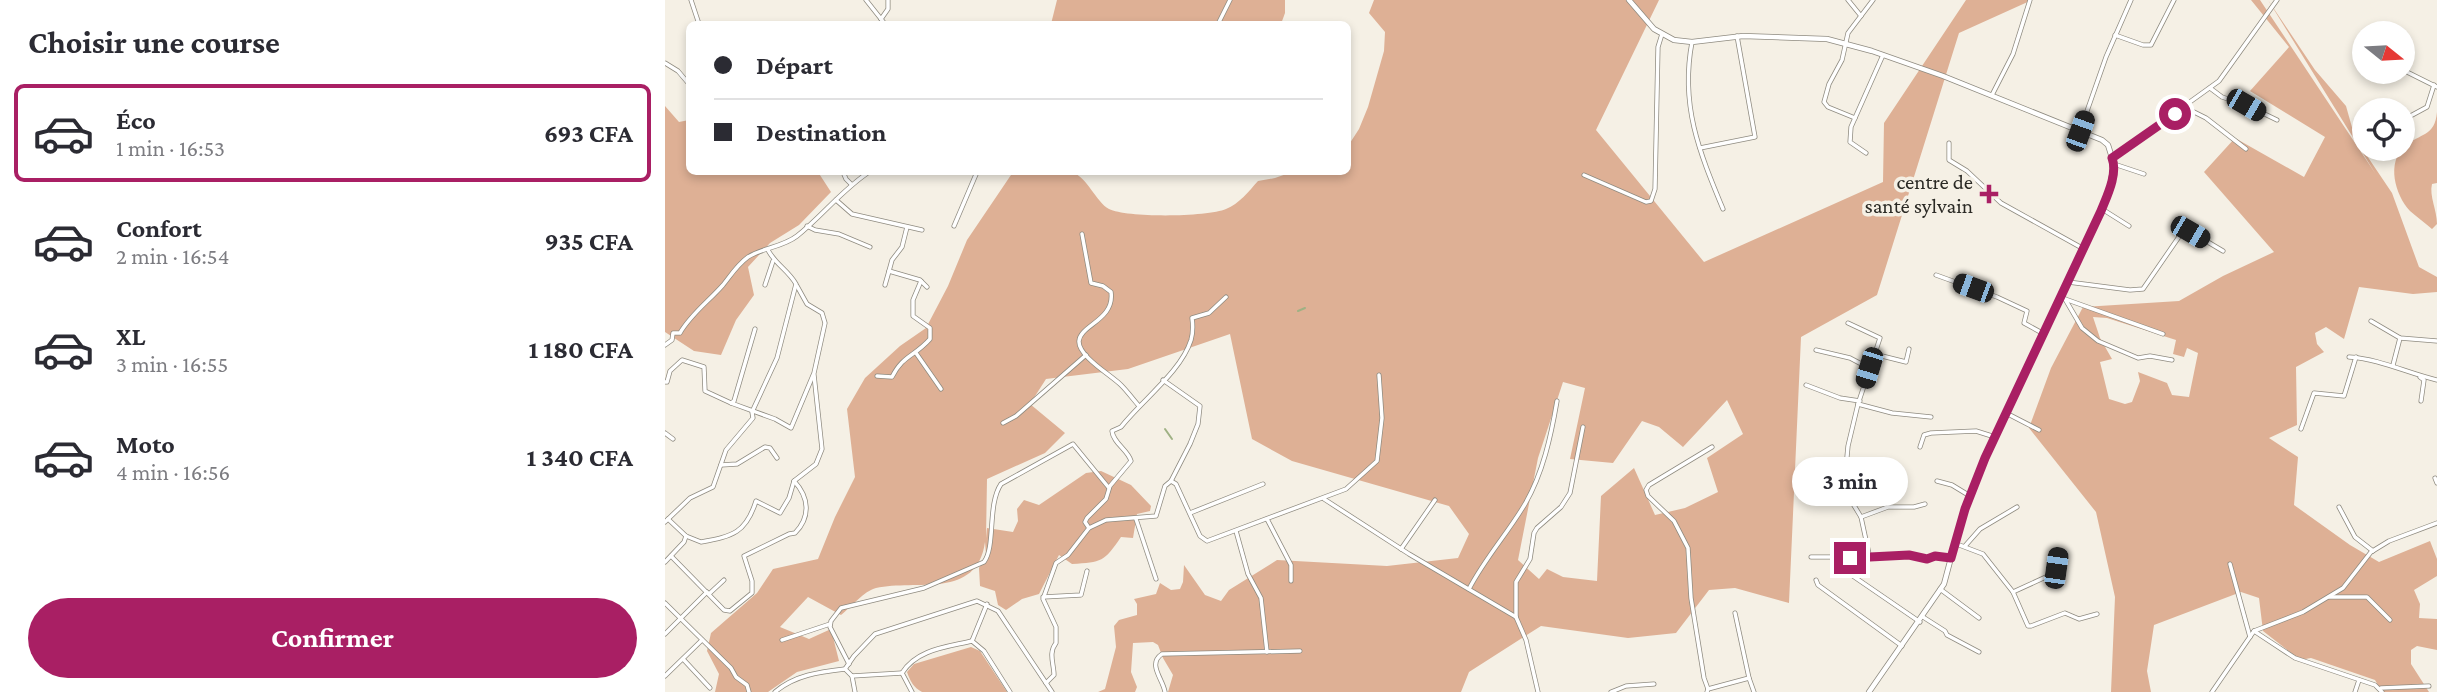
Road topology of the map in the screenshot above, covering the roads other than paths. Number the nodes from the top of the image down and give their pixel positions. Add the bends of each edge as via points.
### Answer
1 (691, 0) edge
2 (866, 0) edge
3 (888, 0) edge
4 (1230, 0) edge
5 (1629, 0) edge
6 (1849, 0) edge
7 (1873, 0) edge
8 (2030, 0) edge
9 (2131, 0) edge
10 (2174, 0) edge
11 (2277, 0) edge
12 (1861, 16) junction
13 (881, 19) joint
14 (698, 21) edge
15 (1220, 21) edge
16 (1662, 34) junction
17 (2115, 35) junction
18 (1737, 36) junction
19 (1692, 42) junction
20 (1844, 45) junction
21 (1883, 55) junction
22 (665, 63) edge
23 (2415, 76) edge
24 (686, 80) edge
25 (2435, 86) edge
26 (2210, 88) junction
27 (1992, 95) junction
28 (2184, 107) junction
29 (2415, 114) edge
30 (1855, 118) junction
31 (2277, 120) dead end
32 (2080, 131) junction
33 (1949, 143) dead end
34 (1700, 148) junction
35 (2246, 149) dead end
36 (1866, 153) dead end
37 (2113, 161) junction
38 (2144, 174) dead end
39 (844, 175) edge
40 (864, 175) edge
41 (977, 175) edge
42 (1584, 175) dead end
43 (851, 184) junction
44 (836, 200) junction
45 (1723, 209) dead end
46 (2102, 209) junction
47 (807, 226) junction
48 (954, 226) dead end
49 (2129, 226) dead end
50 (907, 227) junction
51 (922, 230) dead end
52 (1082, 234) dead end
53 (870, 247) dead end
54 (2082, 248) junction
55 (768, 250) junction
56 (2223, 251) dead end
57 (773, 261) junction
58 (889, 271) junction
59 (1936, 275) dead end
60 (921, 281) junction
61 (2066, 281) junction
62 (796, 284) junction
63 (765, 285) dead end
64 (885, 285) dead end
65 (927, 288) dead end
66 (1226, 296) dead end
67 (2062, 298) junction
68 (2371, 321) dead end
69 (1848, 323) dead end
70 (755, 329) dead end
71 (2044, 334) junction
72 (2163, 334) dead end
73 (2400, 338) junction
74 (2437, 341) edge
75 (665, 345) edge
76 (1909, 349) dead end
77 (1817, 351) dead end
78 (916, 353) junction
79 (1874, 354) junction
80 (1086, 355) junction
81 (2349, 356) dead end
82 (2357, 357) junction
83 (2172, 360) dead end
84 (2393, 365) junction
85 (1869, 368) junction
86 (814, 373) junction
87 (1379, 375) dead end
88 (877, 376) dead end
89 (2419, 376) junction
90 (1163, 380) junction
91 (2437, 380) edge
92 (665, 382) edge
93 (1806, 385) dead end
94 (941, 389) dead end
95 (1557, 401) dead end
96 (2421, 401) dead end
97 (731, 403) junction
98 (1859, 403) junction
99 (1139, 406) junction
100 (753, 412) junction
101 (2006, 413) junction
102 (1931, 417) dead end
103 (1003, 424) dead end
104 (1583, 427) dead end
105 (2301, 429) dead end
106 (2039, 430) dead end
107 (665, 433) edge
108 (1995, 438) junction
109 (674, 439) dead end
110 (1712, 447) dead end
111 (1920, 447) dead end
112 (777, 458) dead end
113 (721, 465) junction
114 (794, 481) junction
115 (1171, 481) junction
116 (1937, 481) dead end
117 (1263, 484) dead end
118 (1109, 488) junction
119 (1970, 495) junction
120 (1324, 499) junction
121 (1435, 500) dead end
122 (1925, 504) dead end
123 (2339, 507) dead end
124 (2017, 508) dead end
125 (1190, 513) junction
126 (1861, 517) junction
127 (1136, 519) junction
128 (1267, 519) junction
129 (667, 521) edge
130 (2437, 523) edge
131 (1089, 528) junction
132 (1236, 531) junction
133 (686, 536) junction
134 (1954, 543) junction
135 (1965, 546) junction
136 (1401, 549) junction
137 (2059, 551) dead end
138 (2373, 551) junction
139 (671, 556) junction
140 (1811, 557) dead end
141 (1871, 557) junction
142 (1951, 558) junction
143 (665, 562) edge
144 (2230, 564) dead end
145 (1087, 571) dead end
146 (1850, 573) dead end
147 (1156, 579) dead end
148 (724, 580) dead end
149 (1816, 580) dead end
150 (1291, 581) dead end
151 (1469, 589) junction
152 (1940, 589) junction
153 (2013, 592) junction
154 (708, 593) junction
155 (1043, 597) junction
156 (2327, 597) junction
157 (665, 603) edge
158 (987, 604) junction
159 (1735, 612) dead end
160 (2097, 614) dead end
161 (1515, 617) junction
162 (680, 618) junction
163 (1979, 618) dead end
164 (1921, 620) junction
165 (2390, 620) dead end
166 (830, 624) junction
167 (2254, 631) junction
168 (665, 634) edge
169 (2250, 637) junction
170 (702, 640) junction
171 (782, 640) dead end
172 (972, 641) junction
173 (1902, 646) junction
174 (1300, 651) dead end
175 (1267, 652) junction
176 (1979, 652) dead end
177 (683, 659) junction
178 (849, 664) junction
179 (845, 670) junction
180 (902, 673) junction
181 (665, 676) edge
182 (852, 676) junction
183 (1749, 678) junction
184 (2359, 680) junction
185 (1046, 683) junction
186 (1654, 684) dead end
187 (2429, 687) dead end
188 (710, 688) dead end
189 (1708, 690) edge
190 (2381, 690) edge
191 (749, 692) edge
192 (775, 692) edge
193 (855, 692) edge
194 (912, 692) edge
195 (1010, 692) edge
196 (1052, 692) edge
197 (1165, 692) edge
198 (1538, 692) edge
199 (1611, 692) edge
200 (1754, 692) edge
201 (1869, 692) edge
202 (2211, 692) edge
203 (2355, 692) edge

1 - 14 street
2 - 13 street
3 - 13 street
4 - 15 street
5 - 16 street
6 - 12 street
7 - 12 street
8 - 27 street via 2013,54
9 - 17 street
10 - 17 street via 2151,45
11 - 26 street
12 - 20 street
16 - 19 street
16 - 42 street via 1651,201
17 - 32 street
18 - 19 street
18 - 20 street via 1806,37
18 - 34 street via 1755,137
19 - 34 street via 1687,98
20 - 21 street
20 - 30 street via 1824,102
21 - 27 street
21 - 30 street
22 - 24 street
23 - 25 street
25 - 29 street via 2427,107
26 - 28 street
26 - 31 street
27 - 32 street
28 - 35 street
28 - 37 street
30 - 36 street via 1850,142
32 - 37 street via 2108,145
33 - 54 street via 1949,160 1992,196
34 - 45 street
37 - 38 street
37 - 46 street
39 - 43 street
40 - 43 street
41 - 48 street
43 - 44 street
44 - 47 street
44 - 50 street via 852,214
46 - 49 street
46 - 54 street
47 - 53 street
47 - 55 street
50 - 51 street
50 - 58 street
52 - 80 street via 1091,283 1111,292 1112,300 1079,341
54 - 61 street
55 - 57 street
55 - 75 street via 736,266
56 - 61 street via 2187,230 2180,233 2143,289
57 - 62 street
57 - 63 street
58 - 60 street
58 - 64 street
59 - 71 street via 1997,296 2027,312 2024,323
60 - 65 street
60 - 78 street via 913,300 913,316 931,332
61 - 67 street
62 - 86 street via 804,300 825,320
62 - 100 street via 777,358
66 - 90 street via 1209,313 1192,318 1192,339 1185,354
67 - 71 street
67 - 72 street
67 - 83 street via 2082,328 2098,341 2138,358
68 - 73 street
69 - 79 street via 1880,338
70 - 97 street
71 - 101 street
73 - 74 street
73 - 84 street
76 - 79 street via 1906,362
77 - 85 street via 1850,358
78 - 88 street via 904,358 892,377
78 - 94 street
79 - 85 street
80 - 99 street
80 - 103 street
81 - 82 street
82 - 84 street
82 - 105 street via 2344,396 2314,393
84 - 89 street
85 - 98 street
86 - 100 street via 793,427
86 - 114 street via 822,449 816,464
87 - 120 street via 1382,418 1377,461 1346,489
89 - 91 street
89 - 96 street via 2424,380
90 - 99 street
90 - 115 street via 1200,406 1201,413
92 - 97 street via 682,360 704,368 705,391
93 - 98 street
95 - 151 street via 1539,473 1525,503
97 - 100 street
98 - 102 street via 1892,413
98 - 126 street via 1844,489
99 - 118 street via 1112,431 1131,461
100 - 113 street via 750,424 726,450
101 - 106 street
101 - 108 street
104 - 161 street via 1570,493 1534,533 1530,559 1515,582
107 - 109 street
108 - 111 street via 1979,431 1931,433 1924,435
108 - 119 street
110 - 189 street via 1646,491 1674,521 1688,548 1691,598
112 - 113 street via 765,447 737,464
113 - 129 street via 712,489 690,498
114 - 133 street via 780,513 756,501 742,529 703,542
114 - 154 street via 803,490 807,509 801,527 744,556 752,593 728,611
115 - 125 street
115 - 127 street via 1164,487 1157,515
116 - 119 street
117 - 125 street
118 - 131 street via 1106,499 1085,520
118 - 166 street via 1072,444 999,486 983,562 924,588 841,608
119 - 134 street
120 - 128 street
120 - 136 street
121 - 136 street
122 - 126 street via 1888,507
123 - 138 street via 2355,537
124 - 135 street via 1980,528
125 - 132 street via 1205,540
126 - 141 street
127 - 131 street via 1107,520
127 - 147 street
128 - 132 street
128 - 150 street via 1291,565
129 - 133 street
130 - 138 street via 2398,536
131 - 155 street via 1056,563
132 - 175 street via 1248,575 1261,598
133 - 139 street
134 - 135 street
134 - 142 street
135 - 153 street via 1983,554
136 - 151 street
137 - 153 street via 2056,568 2048,576
138 - 156 street via 2343,589
139 - 143 street
139 - 154 street
140 - 141 street
141 - 142 street
142 - 152 street
144 - 169 street
145 - 155 street via 1081,595
146 - 164 street
148 - 154 street
149 - 173 street
151 - 161 street
152 - 163 street
152 - 164 street
153 - 160 street via 2030,626 2064,612 2079,619
154 - 162 street
155 - 185 street via 1056,627 1051,656 1054,675
156 - 165 street via 2367,597
156 - 167 street
157 - 162 street
158 - 172 street
158 - 178 street via 974,602 875,634
158 - 185 street via 998,611
159 - 183 street
161 - 198 street via 1526,640
162 - 168 street
162 - 170 street
164 - 173 street
164 - 176 street
166 - 171 street
166 - 178 street
167 - 169 street
167 - 184 street via 2284,653
169 - 202 street
170 - 177 street
170 - 191 street
172 - 180 street via 922,654
172 - 195 street
173 - 201 street
174 - 175 street
175 - 197 street via 1162,654 1154,665
177 - 181 street
177 - 188 street
178 - 179 street
179 - 182 street
179 - 192 street via 794,679
180 - 182 street
180 - 194 street
182 - 193 street
183 - 189 street
183 - 200 street
184 - 190 street
184 - 203 street
185 - 196 street
186 - 199 street
187 - 190 street

